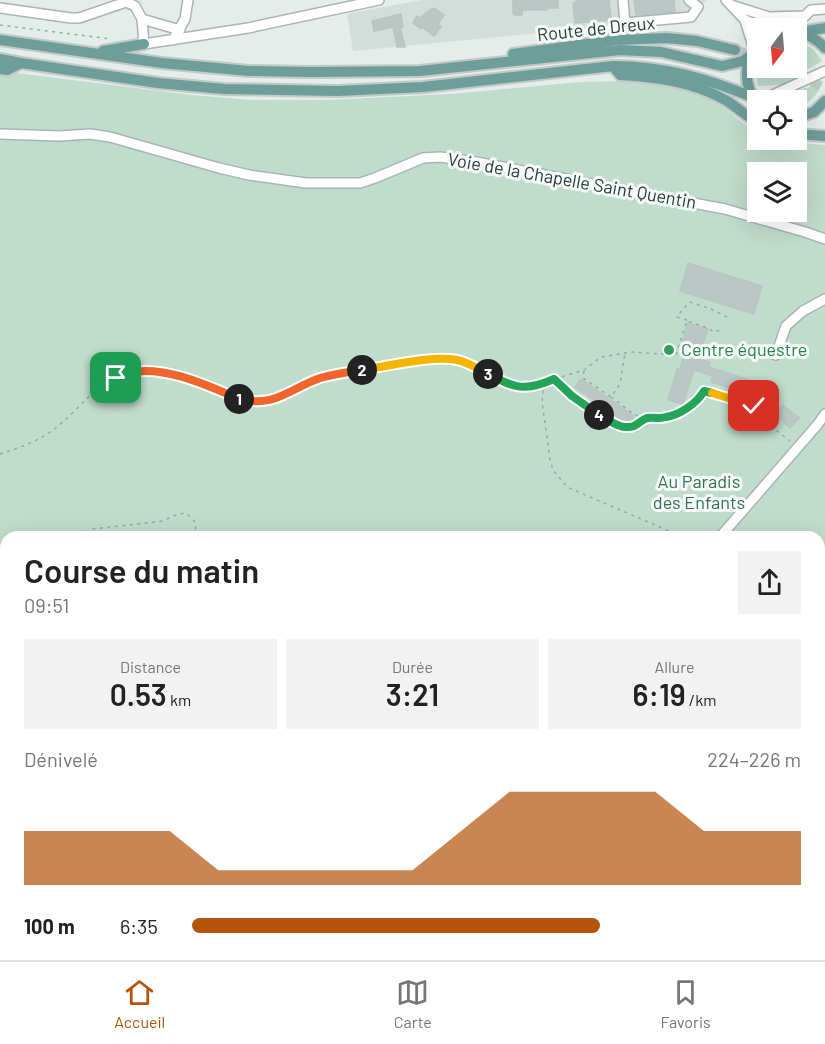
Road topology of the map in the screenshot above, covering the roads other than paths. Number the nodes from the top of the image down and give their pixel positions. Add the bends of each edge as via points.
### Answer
1 (188, 0) edge
2 (379, 0) edge
3 (623, 0) edge
4 (689, 0) edge
5 (810, 0) edge
6 (729, 3) edge
7 (344, 4) edge
8 (0, 8) edge
9 (825, 9) edge
10 (811, 10) junction
11 (142, 19) junction
12 (745, 20) joint
13 (747, 28) edge
14 (180, 30) junction
15 (807, 33) edge
16 (0, 40) edge
17 (173, 40) junction
18 (144, 44) junction
19 (825, 48) edge
20 (735, 50) tunnel mouth
21 (94, 53) junction
22 (0, 59) edge
23 (747, 59) tunnel mouth
24 (21, 63) junction
25 (613, 66) junction
26 (460, 67) junction
27 (0, 69) edge
28 (825, 71) edge
29 (747, 73) edge
30 (750, 90) edge
31 (785, 90) edge
32 (747, 96) edge
33 (825, 101) edge
34 (819, 113) edge
35 (747, 115) edge
36 (0, 134) edge
37 (807, 135) edge
38 (825, 136) edge
39 (825, 239) edge
40 (825, 299) edge
41 (773, 354) dead end
42 (825, 414) edge
43 (725, 531) edge

1 - 14 street
2 - 7 street
3 - 4 street via 626,23 691,17 698,8
5 - 10 street
6 - 10 street via 769,17 805,16
6 - 12 street
7 - 17 street via 248,28
8 - 11 street via 79,18 126,2 135,6
9 - 10 street
11 - 14 street
11 - 18 street
12 - 13 street
14 - 17 street
15 - 19 main road
16 - 21 main road
17 - 18 street
18 - 21 main road
20 - 26 main road, Route de Dreux via 667,38 616,40 492,58
21 - 26 main road via 249,71 420,71
22 - 24 main road
23 - 26 main road via 722,66 661,52 620,50
24 - 25 main road via 224,89 338,91 423,87
24 - 27 main road
25 - 32 main road via 662,69 714,81
25 - 35 main road via 620,75 657,78 709,92
28 - 31 street
29 - 30 main road
33 - 34 main road
36 - 39 street, Voie de la Chapelle Saint Quentin via 110,137 239,173 306,183 360,183 423,158 440,157 725,209
37 - 38 main road
40 - 41 street via 786,326 776,355
42 - 43 street

